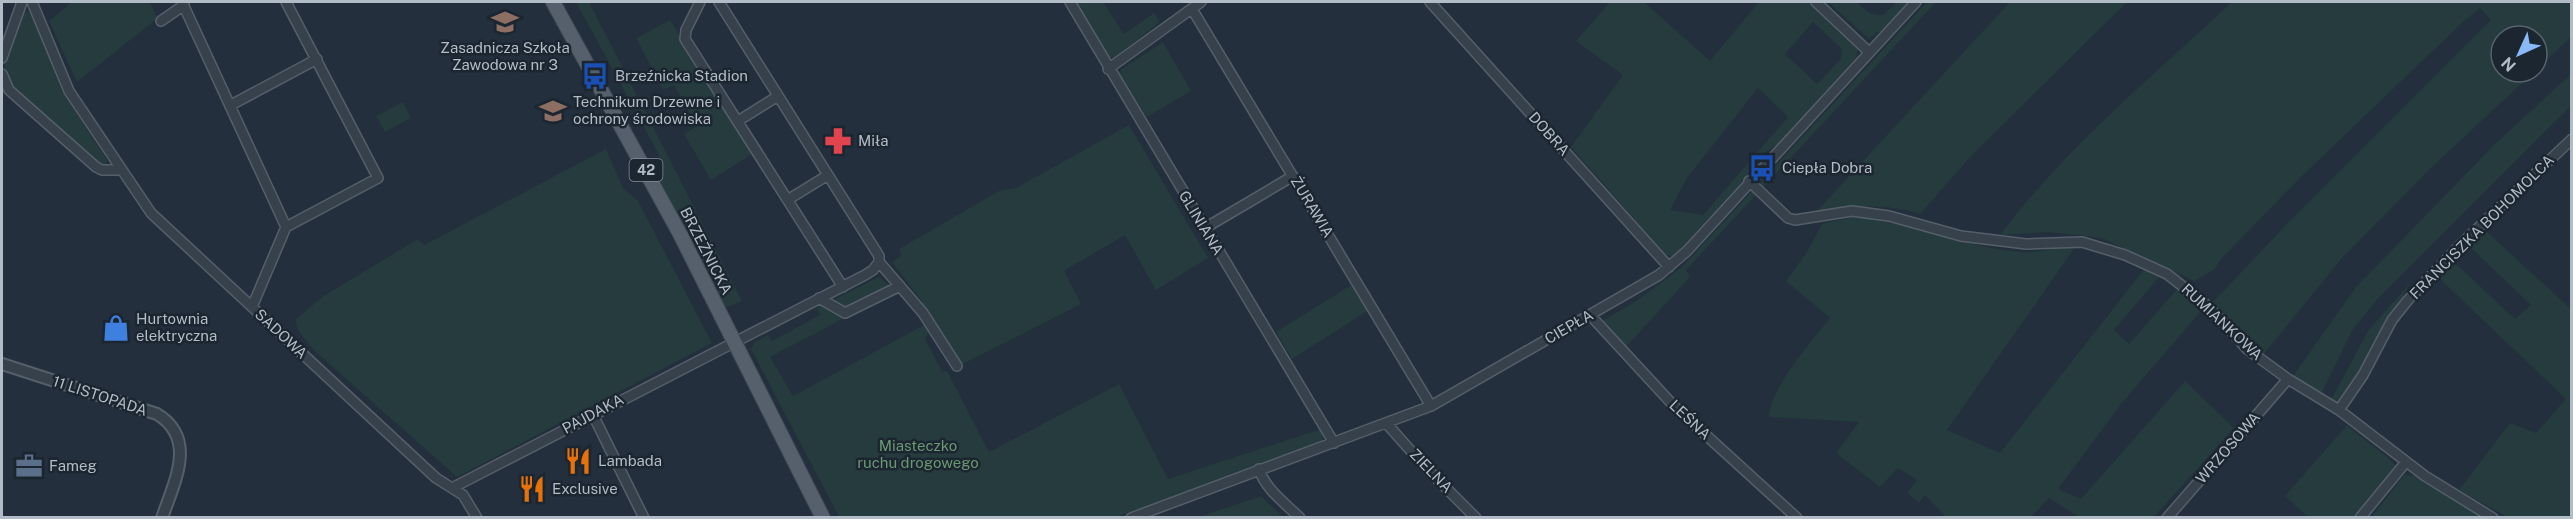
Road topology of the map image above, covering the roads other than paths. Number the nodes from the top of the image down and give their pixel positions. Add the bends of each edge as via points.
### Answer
1 (22, 2) edge
2 (32, 2) edge
3 (286, 2) edge
4 (553, 2) edge
5 (700, 2) edge
6 (719, 2) edge
7 (1070, 2) edge
8 (1201, 2) edge
9 (1430, 2) edge
10 (1816, 2) edge
11 (1916, 2) edge
12 (183, 3) edge
13 (1192, 9) junction
14 (161, 21) dead end
15 (1869, 52) junction
16 (2, 58) edge
17 (317, 59) junction
18 (1108, 69) junction
19 (2, 74) edge
20 (778, 96) junction
21 (231, 105) junction
22 (738, 122) junction
23 (2571, 139) edge
24 (120, 170) junction
25 (828, 175) junction
26 (1293, 176) junction
27 (1749, 182) junction
28 (789, 199) junction
29 (286, 226) junction
30 (1205, 228) junction
31 (879, 262) junction
32 (1669, 267) junction
33 (843, 286) junction
34 (900, 286) junction
35 (819, 298) junction
36 (252, 307) junction
37 (1590, 315) junction
38 (733, 342) junction
39 (2, 364) edge
40 (957, 366) dead end
41 (2288, 379) junction
42 (1431, 406) junction
43 (2338, 410) junction
44 (593, 415) junction
45 (1387, 424) junction
46 (1334, 443) junction
47 (2406, 462) junction
48 (1259, 469) junction
49 (454, 487) junction
50 (162, 518) edge
51 (477, 518) edge
52 (644, 518) edge
53 (823, 518) edge
54 (1131, 518) edge
55 (1300, 518) edge
56 (1476, 518) edge
57 (1797, 518) edge
58 (2167, 518) edge
59 (2360, 518) edge
60 (2493, 518) edge

1 - 16 street
2 - 24 street, SADOWA via 69,91
3 - 17 street
4 - 38 main road, BRZEŹNICKA / 42 via 675,224
5 - 22 street via 685,39
6 - 20 street
7 - 18 street, GLINIANA
8 - 13 street
9 - 32 street, DOBRA
10 - 15 street
11 - 15 street, CIEPŁA
12 - 14 street
12 - 21 street
13 - 18 street
13 - 26 street, ŻURAWIA
15 - 27 street, CIEPŁA
17 - 21 street
17 - 29 street via 378,178
18 - 30 street, GLINIANA
19 - 24 street via 9,90 96,167
20 - 22 street
20 - 25 street
21 - 29 street
22 - 28 street
23 - 43 street, FRANCISZKA BOHOMOLCA via 2408,300
24 - 36 street, SADOWA via 151,213
25 - 28 street
25 - 31 street via 879,256
26 - 30 street
26 - 42 street, ŻURAWIA
27 - 32 street, CIEPŁA
27 - 41 street, RUMIANKOWA via 1795,220 1852,211 1889,216 1961,236 2026,244 2082,242 2125,255 2167,274 2190,291 2247,349
28 - 33 street
29 - 36 street
30 - 46 street, GLINIANA
31 - 33 street via 873,270
31 - 34 street
32 - 37 street, CIEPŁA
33 - 35 street
34 - 35 street via 845,313
34 - 40 street via 923,313
35 - 38 street
36 - 49 street, SADOWA via 436,477
37 - 42 street, CIEPŁA
37 - 57 street, LEŚNA via 1674,406
38 - 44 street, PAJDAKA
38 - 53 main road, BRZEŹNICKA / 42
39 - 50 street, 11 LISTOPADA via 157,414 169,423 180,442 182,457
41 - 43 street, RUMIANKOWA
41 - 58 street, WRZOSOWA
42 - 45 street, CIEPŁA
43 - 47 street, RUMIANKOWA
44 - 49 street, PAJDAKA
44 - 52 street
45 - 46 street, CIEPŁA
45 - 56 street, ZIELNA
46 - 48 street, CIEPŁA
47 - 59 street
47 - 60 street, RUMIANKOWA
48 - 54 street, CIEPŁA
48 - 55 street via 1272,490
49 - 51 street, SADOWA

